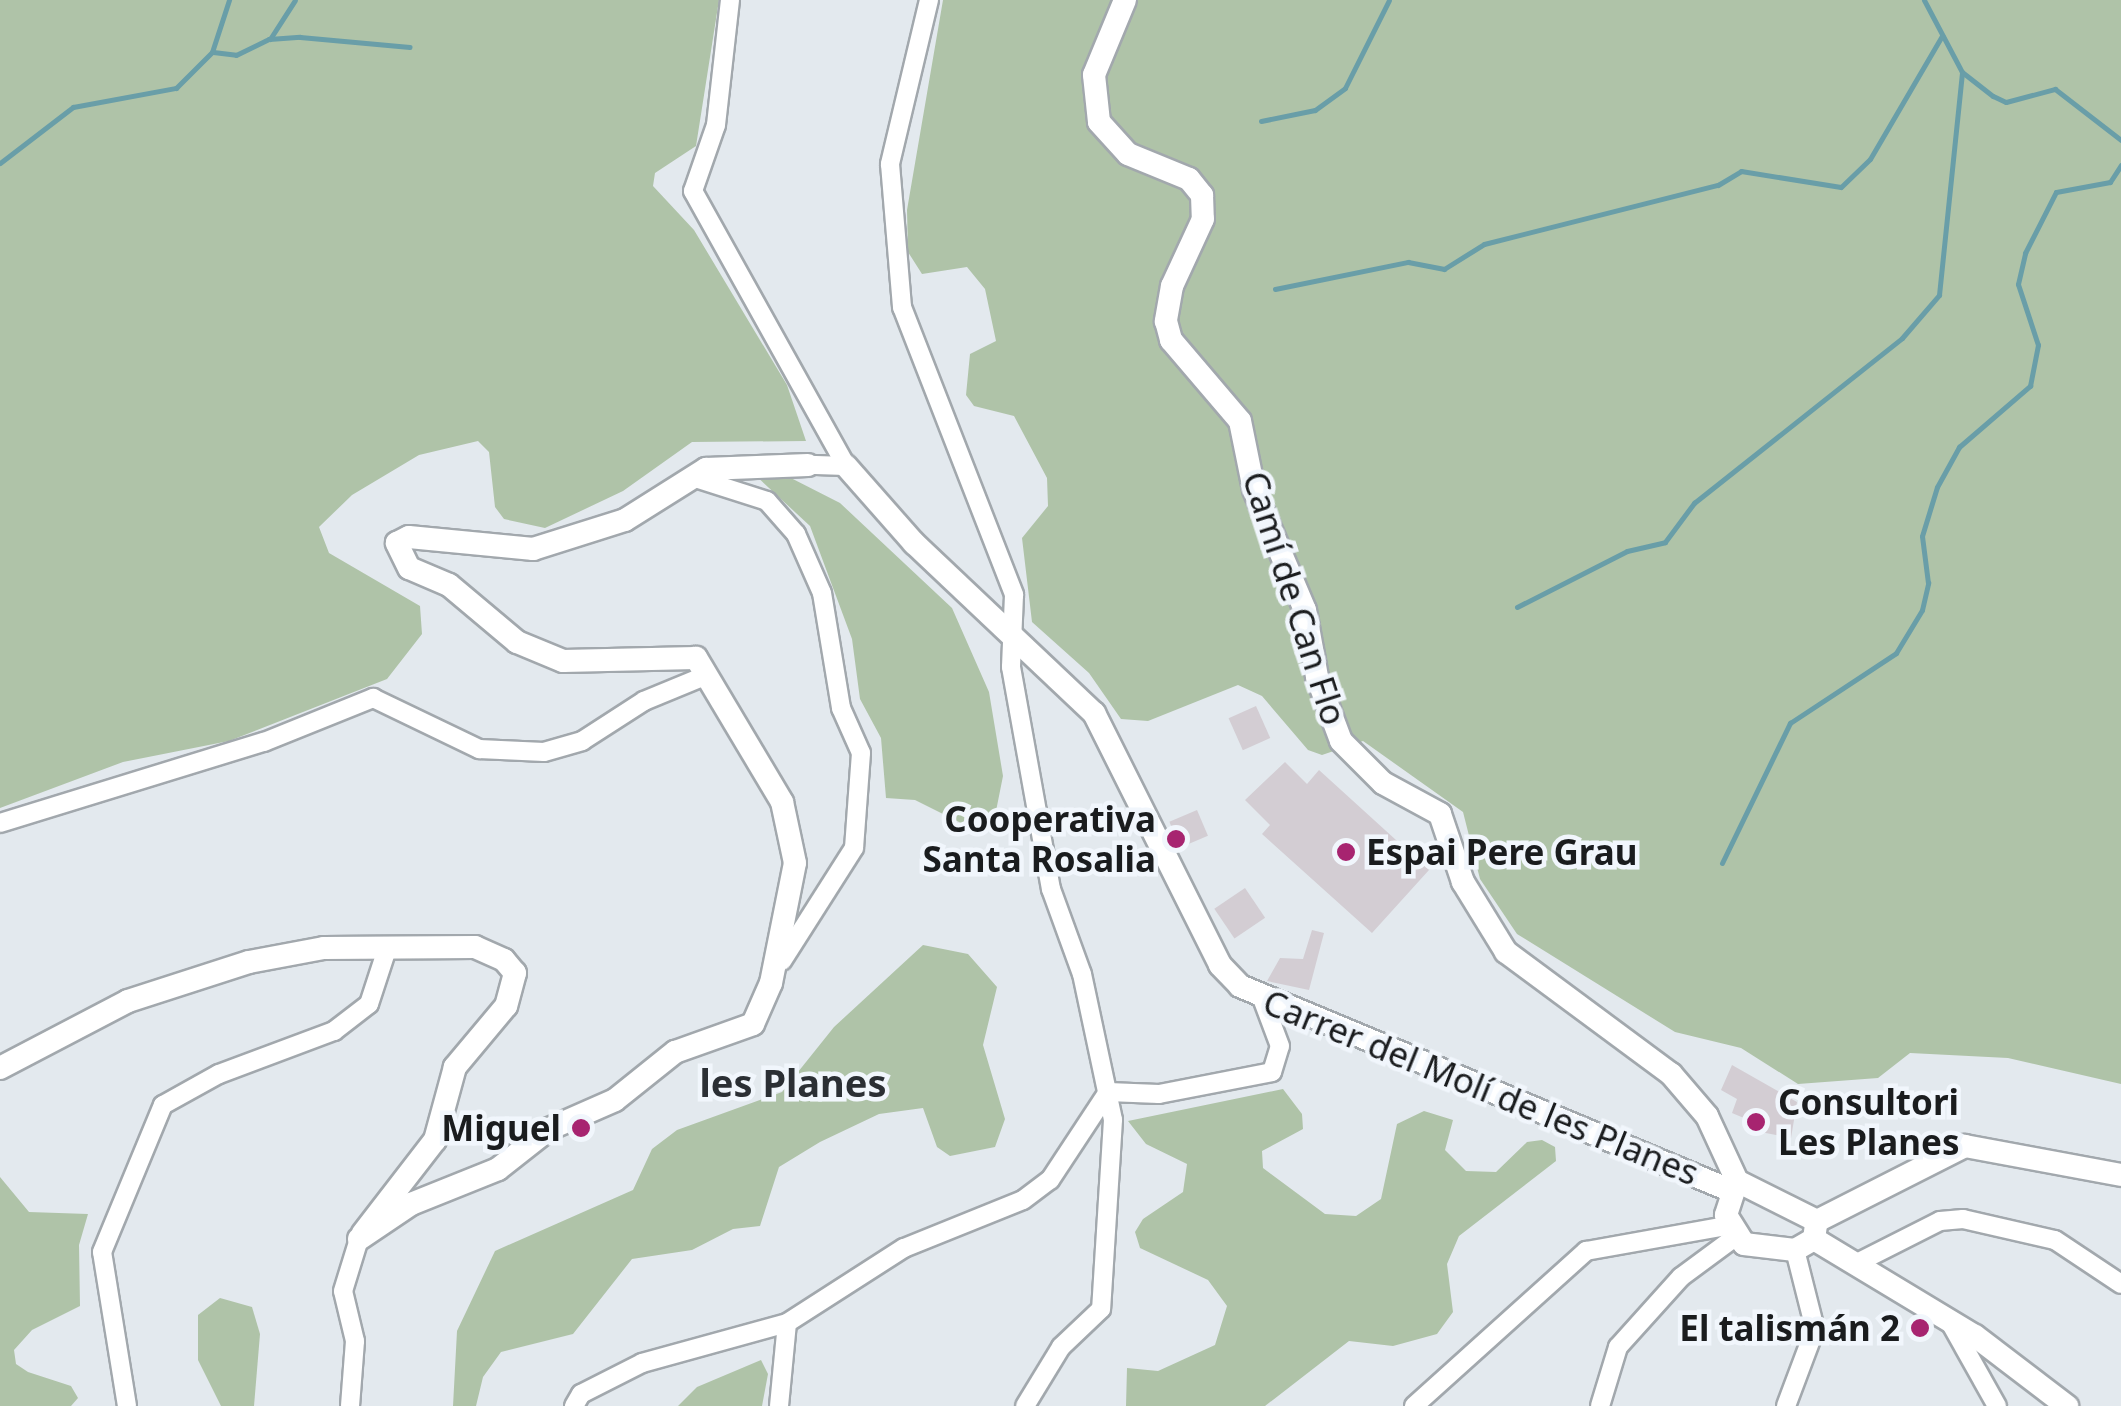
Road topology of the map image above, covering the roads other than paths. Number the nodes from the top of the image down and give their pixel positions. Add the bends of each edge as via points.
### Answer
1 (730, 0) edge
2 (929, 0) edge
3 (1125, 0) edge
4 (808, 465) joint
5 (846, 466) junction
6 (692, 477) junction
7 (1014, 645) junction
8 (706, 675) junction
9 (0, 822) edge
10 (387, 949) junction
11 (771, 983) junction
12 (1262, 998) junction
13 (0, 1068) edge
14 (1108, 1092) junction
15 (2121, 1174) edge
16 (1734, 1186) junction
17 (1731, 1232) junction
18 (1809, 1237) junction
19 (359, 1240) junction
20 (1857, 1263) junction
21 (2121, 1284) edge
22 (1946, 1319) junction
23 (788, 1323) junction
24 (779, 1402) edge
25 (127, 1406) edge
26 (350, 1406) edge
27 (574, 1406) edge
28 (1025, 1406) edge
29 (1414, 1406) edge
30 (1600, 1406) edge
31 (1786, 1406) edge
32 (1997, 1406) edge
33 (2067, 1406) edge

1 - 5 street via 716,126 694,178 696,204
2 - 7 street via 890,164 902,308 1014,595
3 - 16 street, Camí de Can Flo via 1094,76 1098,122 1128,154 1189,179 1202,195 1203,219 1172,286 1166,321 1172,340 1240,421 1254,490 1305,610 1317,677 1342,741 1383,783 1440,814 1464,882 1506,952 1671,1074 1707,1116
4 - 5 street
4 - 6 street via 742,463
5 - 7 street, Carrer del Molí de les Planes
6 - 8 street via 625,520 533,549 409,538 397,543 409,568 449,585 518,642 562,661 696,658
6 - 11 street via 767,501 796,534 828,612 841,708 861,753 854,848 802,922
7 - 12 street, Carrer del Molí de les Planes via 1094,713 1220,965
7 - 14 street via 1051,888 1082,974
8 - 9 street via 644,701 582,742 544,752 480,750 373,698 264,742
8 - 11 street via 782,802 795,854
10 - 13 street via 324,948 249,962 128,1002
10 - 19 street via 475,948 516,973 506,1006 455,1067 442,1128
10 - 25 street via 370,1004 334,1032 219,1074 163,1106 102,1252
11 - 19 street via 762,1012 740,1034 675,1052 615,1100 548,1130 498,1169 411,1204
12 - 14 street via 1280,1046 1272,1072 1159,1094
12 - 16 street, Carrer del Molí de les Planes via 1507,1091 1620,1149
14 - 23 street via 1050,1180 1024,1200 938,1231
14 - 28 street via 1101,1309 1060,1347
15 - 18 street via 1965,1146
16 - 17 street
16 - 18 street, Carrer del Molí de les Planes
17 - 18 street via 1758,1249
17 - 29 street via 1586,1251
17 - 30 street via 1618,1347
18 - 20 street, Carrer del Molí de les Planes
18 - 31 street via 1815,1329
19 - 26 street via 344,1291 355,1341
20 - 21 street via 1940,1221 1964,1219 2055,1240
20 - 22 street, Carrer del Molí de les Planes
22 - 32 street
22 - 33 street, Carrer del Molí de les Planes
23 - 24 street
23 - 27 street via 642,1362 581,1394

